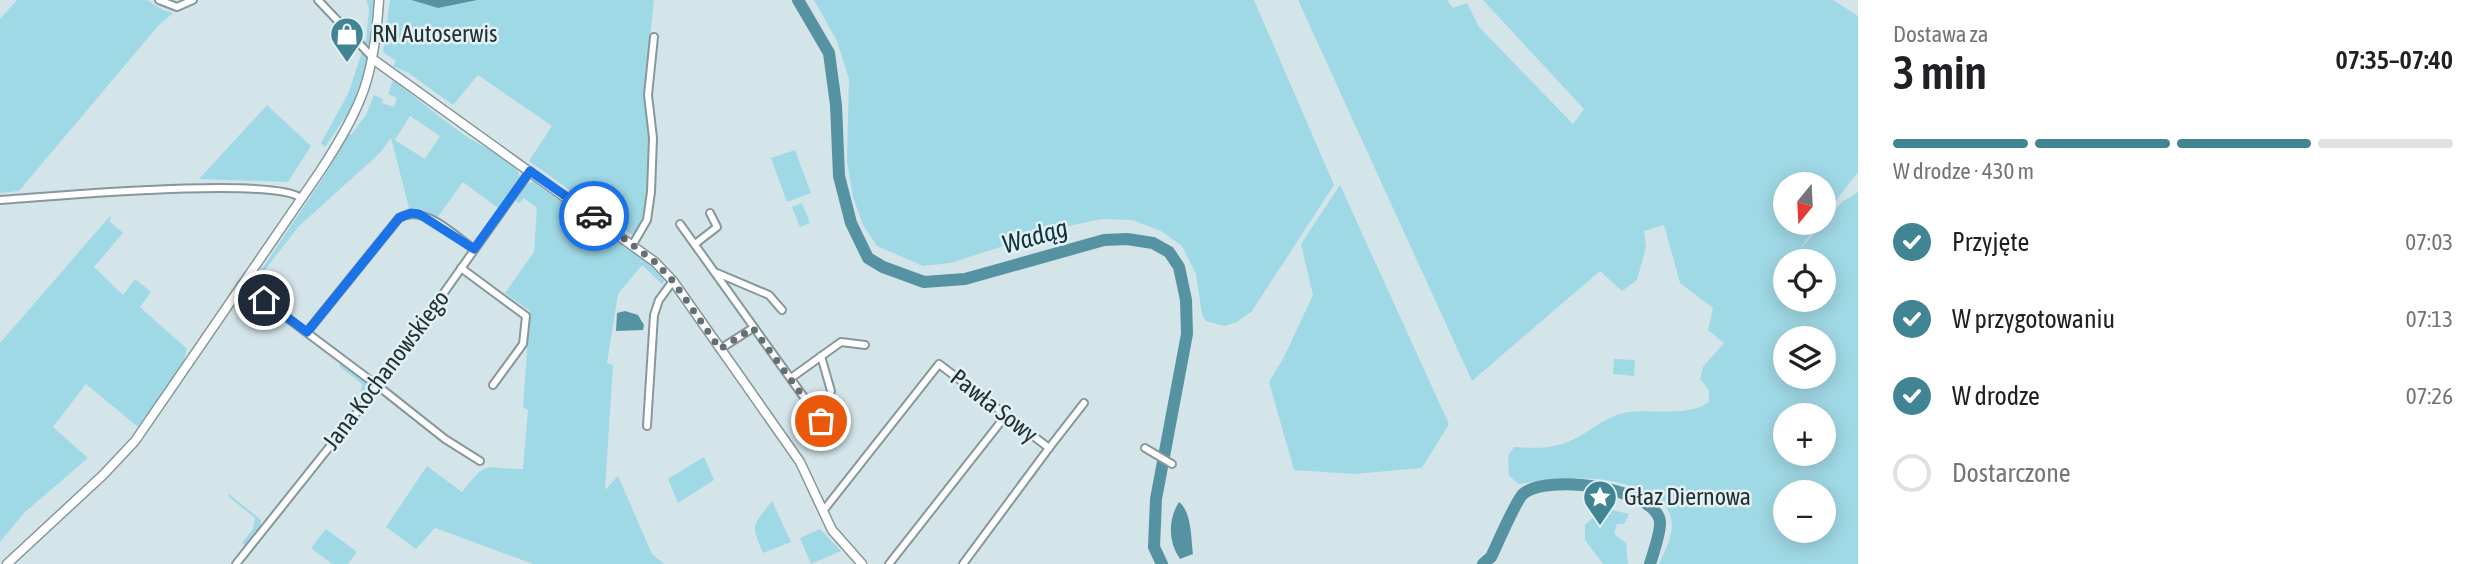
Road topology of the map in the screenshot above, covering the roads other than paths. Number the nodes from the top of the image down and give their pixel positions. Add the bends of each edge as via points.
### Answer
1 (159, 0) edge
2 (193, 0) edge
3 (318, 0) edge
4 (379, 0) edge
5 (654, 37) dead end
6 (374, 60) junction
7 (530, 171) junction
8 (301, 198) junction
9 (0, 200) edge
10 (710, 213) dead end
11 (680, 224) dead end
12 (633, 244) junction
13 (695, 244) junction
14 (474, 249) junction
15 (461, 268) junction
16 (715, 272) junction
17 (673, 281) junction
18 (242, 284) junction
19 (742, 284) junction
20 (732, 296) junction
21 (782, 310) dead end
22 (753, 328) junction
23 (307, 332) junction
24 (865, 345) dead end
25 (720, 349) junction
26 (821, 356) junction
27 (791, 378) junction
28 (492, 385) dead end
29 (378, 386) junction
30 (831, 391) dead end
31 (1084, 403) dead end
32 (1007, 414) junction
33 (647, 426) dead end
34 (831, 435) dead end
35 (1146, 448) dead end
36 (1049, 449) junction
37 (480, 461) dead end
38 (1172, 464) dead end
39 (823, 511) junction
40 (7, 564) edge
41 (236, 564) edge
42 (862, 564) edge
43 (889, 564) edge
44 (962, 564) edge

1 - 2 street via 177,7
3 - 6 street
4 - 6 street
5 - 12 street via 648,95 653,138 651,191 647,220
6 - 7 street
6 - 8 street via 349,127
7 - 12 street
7 - 14 street, Jana Kochanowskiego
8 - 9 street via 244,188
8 - 18 street
10 - 13 street via 716,227
11 - 13 street
12 - 17 street
13 - 16 street
14 - 15 street, Jana Kochanowskiego
14 - 23 street via 419,214 403,215
15 - 28 street via 526,316 523,344
15 - 29 street, Jana Kochanowskiego
16 - 19 street
16 - 20 street
17 - 25 street
17 - 33 street via 654,315
18 - 23 street
18 - 40 street via 135,442
19 - 20 street
19 - 21 street via 769,295
20 - 22 street
22 - 25 street
22 - 27 street
23 - 29 street
24 - 26 street via 841,342
25 - 39 street via 800,462
26 - 27 street
26 - 30 street
27 - 34 street
29 - 37 street
29 - 41 street, Jana Kochanowskiego
31 - 36 street
32 - 36 street, Pawła Sowy
32 - 39 street, Pawła Sowy via 939,364
32 - 43 street
35 - 38 street
36 - 44 street, Pawła Sowy
39 - 42 street via 832,530

